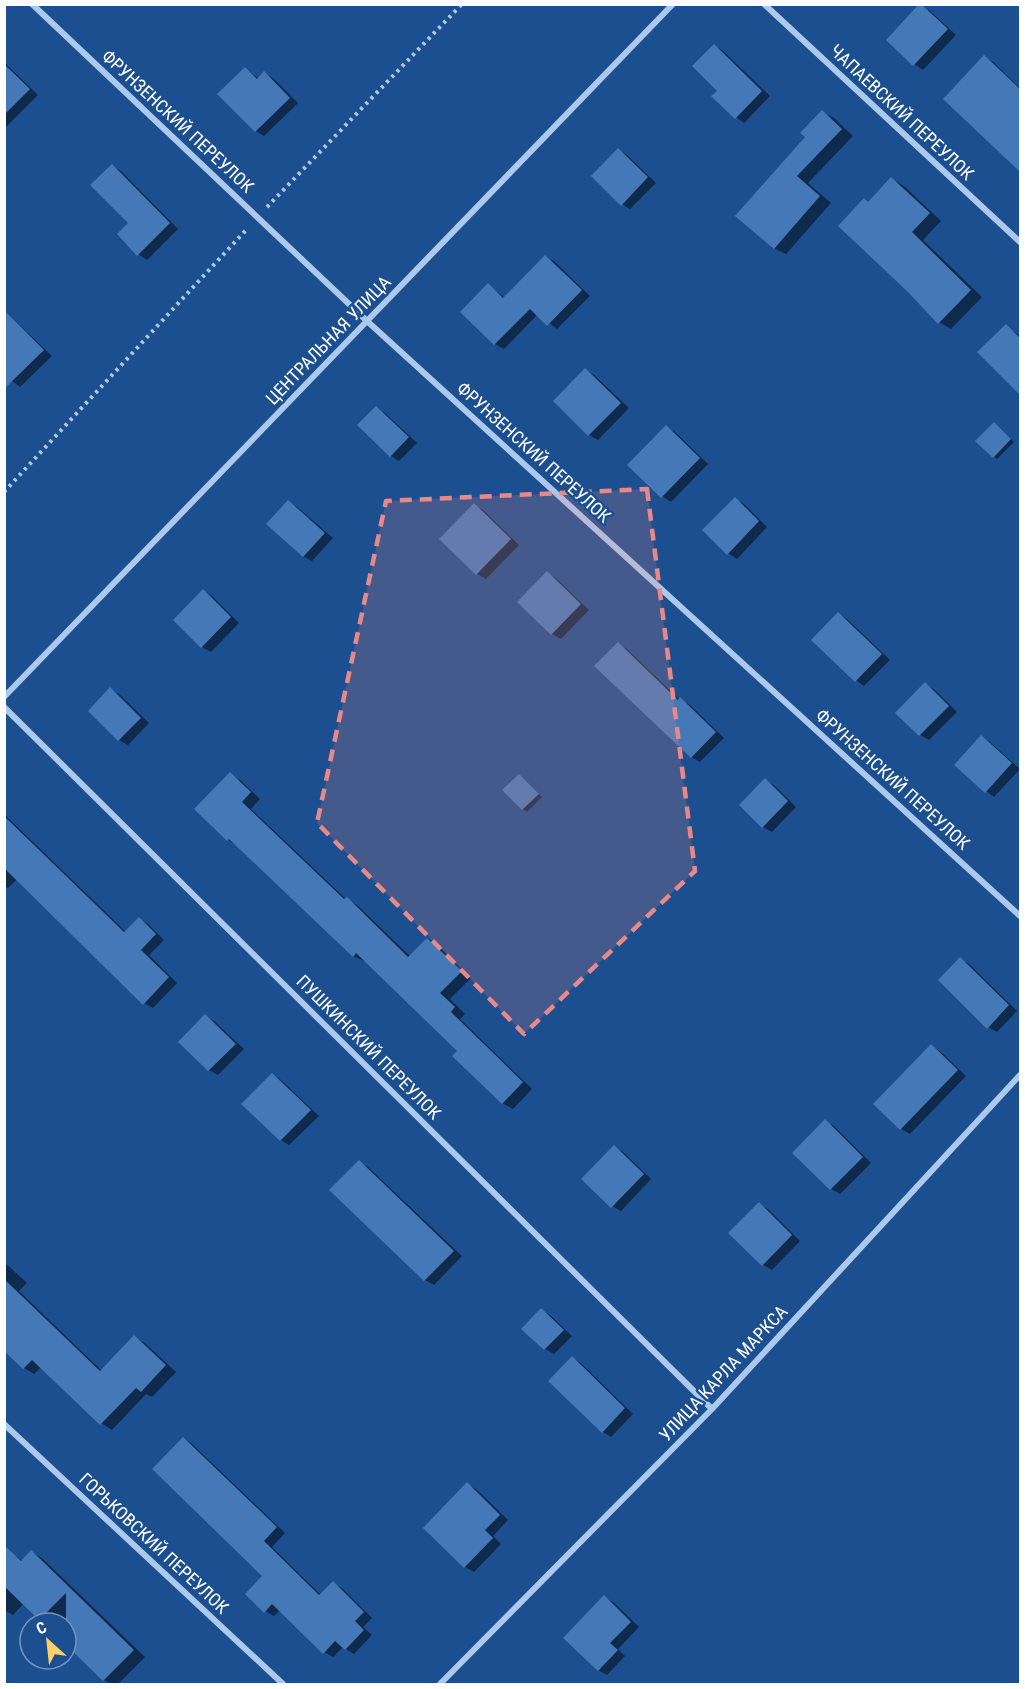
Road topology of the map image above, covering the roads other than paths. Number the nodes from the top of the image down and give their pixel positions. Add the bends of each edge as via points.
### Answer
1 (32, 4) edge
2 (673, 4) edge
3 (764, 4) edge
4 (1020, 242) edge
5 (367, 321) junction
6 (4, 697) edge
7 (4, 707) edge
8 (1020, 916) edge
9 (1020, 1076) edge
10 (712, 1409) junction
11 (4, 1424) edge
12 (283, 1684) edge
13 (440, 1684) edge

1 - 5 street, ФРУНЗЕНСКИЙ ПЕРЕУЛОК
2 - 5 street, ЦЕНТРАЛЬНАЯ УЛИЦА
3 - 4 street, ЧАПАЕВСКИЙ ПЕРЕУЛОК
5 - 6 street, ЦЕНТРАЛЬНАЯ УЛИЦА
5 - 8 street, ФРУНЗЕНСКИЙ ПЕРЕУЛОК
7 - 10 street, ПУШКИНСКИЙ ПЕРЕУЛОК
9 - 10 street, УЛИЦА КАРЛА МАРКСА
10 - 13 street, УЛИЦА КАРЛА МАРКСА
11 - 12 street, ГОРЬКОВСКИЙ ПЕРЕУЛОК

